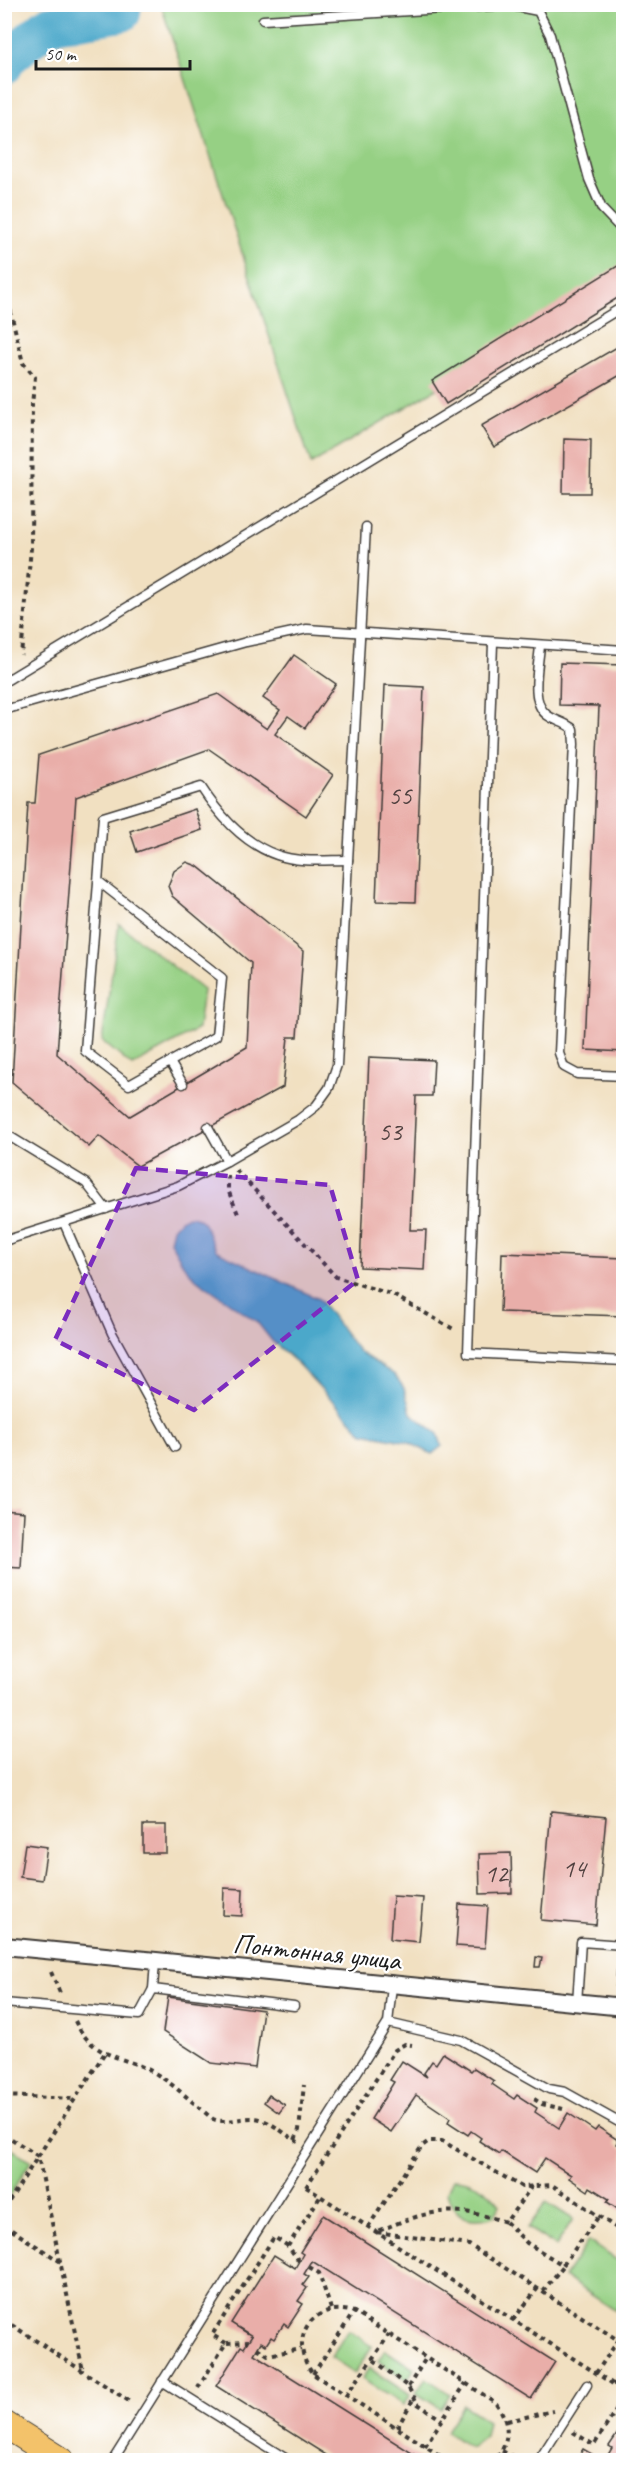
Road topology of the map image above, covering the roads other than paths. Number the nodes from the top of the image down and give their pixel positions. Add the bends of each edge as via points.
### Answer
1 (263, 20) dead end
2 (624, 232) edge
3 (624, 306) edge
4 (366, 527) dead end
5 (359, 633) junction
6 (493, 643) junction
7 (540, 645) junction
8 (624, 650) edge
9 (4, 682) edge
10 (4, 710) edge
11 (348, 860) junction
12 (98, 881) junction
13 (170, 1062) junction
14 (624, 1076) edge
15 (183, 1084) dead end
16 (208, 1127) dead end
17 (4, 1133) edge
18 (227, 1161) junction
19 (106, 1209) junction
20 (64, 1223) junction
21 (4, 1241) edge
22 (624, 1361) edge
23 (175, 1447) dead end
24 (4, 1946) edge
25 (155, 1962) junction
26 (392, 1986) junction
27 (153, 1989) junction
28 (4, 2003) edge
29 (576, 2003) junction
30 (294, 2006) dead end
31 (621, 2007) edge
32 (388, 2023) junction
33 (624, 2125) edge
34 (162, 2381) junction
35 (587, 2385) dead end
36 (4, 2424) edge
37 (61, 2460) edge
38 (113, 2460) edge
39 (288, 2460) edge
40 (539, 2460) edge

1 - 2 lane via 508,5 538,11 550,35 590,179 602,209
3 - 9 lane
4 - 5 lane
5 - 6 lane
5 - 10 lane via 307,629
5 - 11 lane
6 - 7 lane
6 - 22 lane via 468,1353
7 - 8 lane
7 - 14 lane via 537,701 546,715 573,729 574,744 559,1053 564,1067 578,1074
11 - 12 lane via 305,860 277,855 231,825 201,787 103,818
11 - 18 lane via 337,1065 329,1088 316,1106 298,1120
12 - 13 lane via 222,978 216,1036
12 - 13 lane via 85,1051 129,1085
13 - 15 lane
16 - 18 lane
17 - 19 lane via 86,1183
18 - 19 lane via 178,1186
19 - 20 lane
20 - 21 lane
20 - 23 lane via 112,1333
24 - 25 street, Понтонная улица
25 - 26 street, Понтонная улица
25 - 27 lane
26 - 29 street, Понтонная улица
26 - 32 lane
27 - 28 lane via 139,2015
27 - 30 lane
29 - 31 street, Понтонная улица
29 - 31 lane via 581,1942 623,1945
32 - 33 lane via 461,2040
32 - 34 lane
34 - 38 lane
34 - 39 lane
35 - 40 lane
36 - 37 main road

